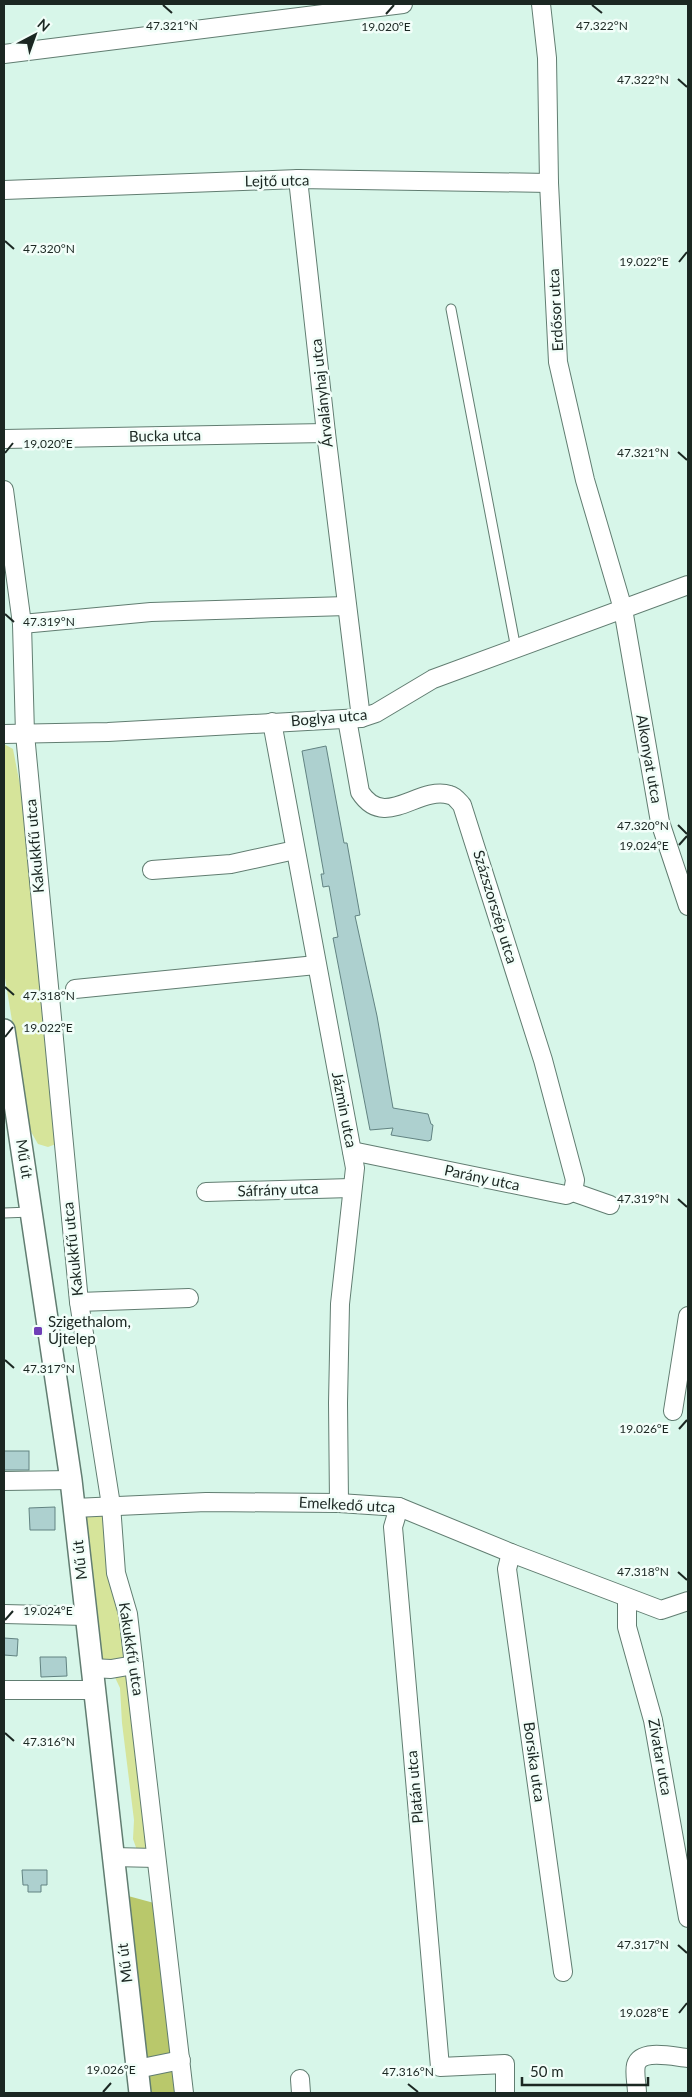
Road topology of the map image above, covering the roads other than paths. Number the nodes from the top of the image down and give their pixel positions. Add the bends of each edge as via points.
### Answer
1 (403, 4) edge
2 (541, 4) edge
3 (4, 54) edge
4 (298, 180) junction
5 (549, 183) junction
6 (4, 190) edge
7 (451, 309) dead end
8 (326, 434) junction
9 (4, 439) edge
10 (4, 490) edge
11 (688, 585) edge
12 (347, 606) junction
13 (623, 609) junction
14 (22, 624) junction
15 (516, 649) junction
16 (354, 718) junction
17 (272, 722) junction
18 (4, 734) edge
19 (25, 734) junction
20 (295, 850) junction
21 (152, 870) dead end
22 (688, 906) edge
23 (316, 966) junction
24 (75, 989) dead end
25 (4, 1030) edge
26 (5, 1052) edge
27 (8, 1087) edge
28 (352, 1151) junction
29 (351, 1188) junction
30 (206, 1192) dead end
31 (573, 1192) junction
32 (610, 1205) dead end
33 (32, 1212) junction
34 (4, 1213) edge
35 (188, 1298) dead end
36 (79, 1302) junction
37 (688, 1316) edge
38 (673, 1411) dead end
39 (71, 1480) junction
40 (4, 1481) edge
41 (339, 1503) junction
42 (111, 1505) junction
43 (399, 1507) junction
44 (74, 1508) junction
45 (511, 1553) junction
46 (627, 1598) junction
47 (688, 1601) edge
48 (4, 1614) edge
49 (86, 1616) junction
50 (134, 1665) junction
51 (91, 1668) junction
52 (4, 1690) edge
53 (94, 1690) junction
54 (113, 1857) junction
55 (156, 1858) junction
56 (688, 1918) edge
57 (563, 1972) dead end
58 (688, 2058) edge
59 (181, 2060) junction
60 (137, 2069) junction
61 (140, 2093) edge
62 (184, 2093) edge
63 (505, 2093) edge
64 (637, 2093) edge

1 - 3 street
2 - 5 street, Erdősor utca via 547,58
4 - 5 street, Lejtő utca
4 - 6 street, Lejtő utca
4 - 8 street, Árvalányhaj utca
5 - 13 street, Erdősor utca via 558,362 585,480
7 - 15 lane
8 - 9 street, Bucka utca
8 - 12 street, Árvalányhaj utca
10 - 14 street, Kakukkfű utca
11 - 13 street, Boglya utca
12 - 14 street via 150,612
12 - 16 street, Árvalányhaj utca
13 - 15 street, Boglya utca
13 - 22 street, Alkonyat utca via 660,822
14 - 19 street, Kakukkfű utca
15 - 16 street, Boglya utca via 432,679 376,713
16 - 17 street, Boglya utca
16 - 31 street, Százszorszép utca via 360,792 366,800 376,808 389,808 440,794 452,795 462,805 543,1060 575,1180
17 - 19 street, Boglya utca
17 - 20 street, Jázmin utca
18 - 19 street, Boglya utca
19 - 36 street, Kakukkfű utca
20 - 21 street via 231,864
20 - 23 street, Jázmin utca
23 - 24 street
23 - 28 street, Jázmin utca
25 - 26 street, Mű út
26 - 27 street, Mű út
27 - 33 street, Mű út
28 - 29 street, Jázmin utca via 355,1168
28 - 31 street, Parány utca via 566,1195
29 - 30 street, Sáfrány utca
29 - 41 street, Jázmin utca via 340,1304
31 - 32 street, Parány utca
33 - 34 lane
33 - 39 street, Mű út
35 - 36 street
36 - 42 street, Kakukkfű utca
37 - 38 street
39 - 40 street
39 - 44 street, Mű út
41 - 42 street, Emelkedő utca
41 - 43 street, Emelkedő utca
42 - 44 street, Emelkedő utca
42 - 50 street, Kakukkfű utca via 116,1573 128,1614
43 - 45 street, Emelkedő utca
43 - 63 street, Platán utca via 392,1527 440,2067 505,2064
44 - 49 street, Mű út
45 - 46 street, Emelkedő utca
45 - 57 street, Borsika utca via 507,1569
46 - 47 street, Emelkedő utca via 662,1610
46 - 56 street, Zivatar utca via 627,1627 654,1720
48 - 49 street
49 - 51 street, Mű út
50 - 51 street
50 - 55 street, Kakukkfű utca
51 - 53 street, Mű út
52 - 53 street
53 - 54 street, Mű út
54 - 55 street
54 - 60 street, Mű út
55 - 59 street, Kakukkfű utca
58 - 64 street via 646,2056 639,2059 636,2066
59 - 60 street
59 - 62 street, Kakukkfű utca
60 - 61 street, Mű út

